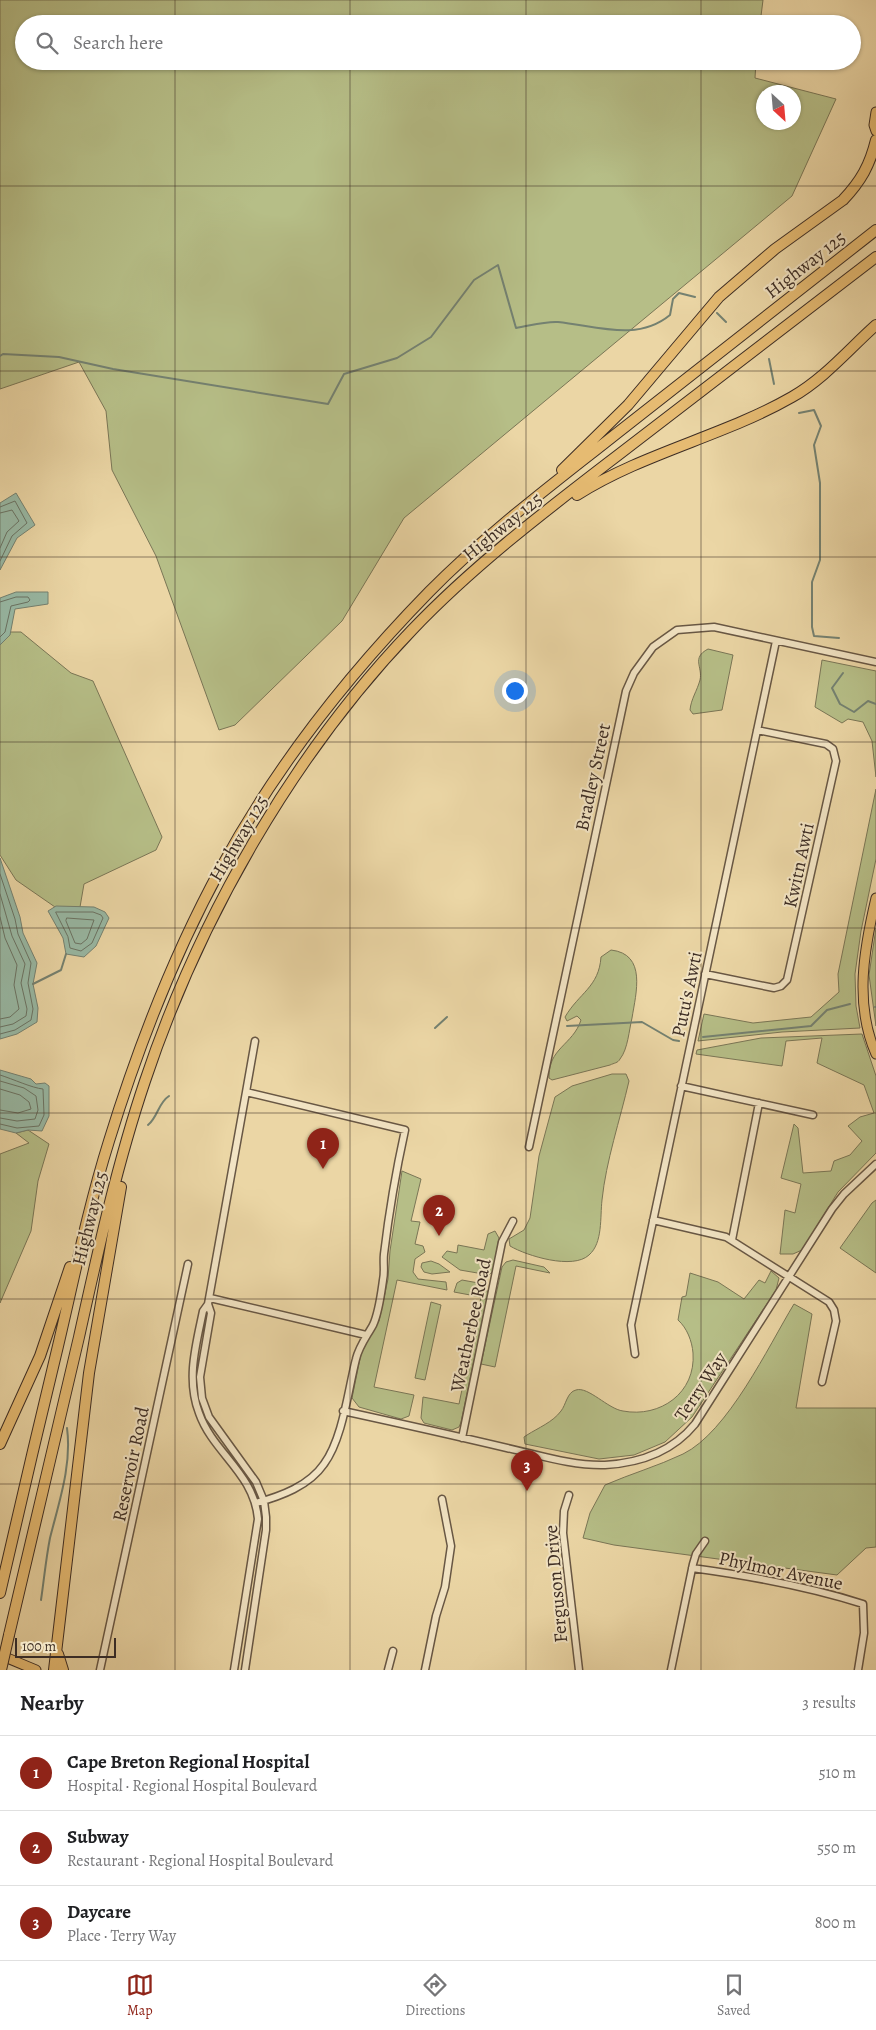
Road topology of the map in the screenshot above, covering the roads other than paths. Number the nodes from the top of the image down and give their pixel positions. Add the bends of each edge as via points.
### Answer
1 (876, 112) edge
2 (876, 131) edge
3 (876, 140) edge
4 (876, 230) edge
5 (876, 257) edge
6 (876, 325) edge
7 (516, 515) junction
8 (521, 530) junction
9 (776, 641) junction
10 (876, 662) edge
11 (758, 730) junction
12 (876, 898) edge
13 (706, 974) junction
14 (255, 1041) dead end
15 (876, 1054) edge
16 (681, 1086) junction
17 (246, 1092) junction
18 (759, 1103) junction
19 (813, 1114) dead end
20 (131, 1125) junction
21 (529, 1147) dead end
22 (876, 1164) edge
23 (89, 1214) junction
24 (653, 1220) junction
25 (514, 1222) dead end
26 (732, 1240) junction
27 (188, 1264) dead end
28 (788, 1276) junction
29 (209, 1301) junction
30 (366, 1335) junction
31 (636, 1354) dead end
32 (822, 1382) dead end
33 (343, 1411) junction
34 (462, 1438) junction
35 (0, 1444) edge
36 (568, 1495) dead end
37 (442, 1499) dead end
38 (264, 1501) junction
39 (256, 1503) junction
40 (705, 1540) dead end
41 (692, 1568) junction
42 (0, 1593) edge
43 (58, 1650) junction
44 (393, 1651) dead end
45 (0, 1655) edge
46 (1, 1670) edge
47 (36, 1670) edge
48 (54, 1670) edge
49 (63, 1670) edge
50 (100, 1670) edge
51 (234, 1670) edge
52 (245, 1670) edge
53 (388, 1670) edge
54 (425, 1670) edge
55 (579, 1670) edge
56 (671, 1670) edge
57 (858, 1670) edge

1 - 2 main road
3 - 7 highway via 868,168 843,200 775,249 719,297 628,405
4 - 7 highway, Highway 125
5 - 8 highway, Highway 125
6 - 8 highway via 822,375 793,396 730,427 610,477
7 - 23 highway, Highway 125 via 433,588 363,663 318,719 252,814 219,871 159,1000 108,1144
8 - 20 highway, Highway 125 via 456,587 402,641 294,780 260,832 216,912 158,1043
9 - 10 street, Bradley Street
9 - 11 street, Putu's Awti
9 - 21 street, Bradley Street via 714,627 677,630 653,647 634,673 626,691
11 - 13 street, Putu's Awti
11 - 13 street, Kwitn Awti via 826,744 836,756 834,770 787,980 774,988
12 - 15 main road via 864,959 862,992 868,1032
13 - 16 street, Putu's Awti
14 - 17 street
16 - 18 street
16 - 24 street, Putu's Awti
17 - 29 street
17 - 30 street via 406,1130 385,1246 384,1281 374,1321
18 - 19 street
18 - 26 street
20 - 43 highway via 90,1366
20 - 46 highway, Highway 125, bridge
22 - 28 street, Terry Way via 837,1202
23 - 35 highway via 40,1356
23 - 42 highway, Highway 125
24 - 26 street
24 - 31 street, Putu's Awti via 630,1325
25 - 34 street, Weatherbee Road via 502,1242
26 - 28 street
27 - 50 street, Reservoir Road
28 - 32 street via 826,1300 834,1310 836,1321
28 - 34 street, Terry Way via 696,1424 662,1451 628,1462 590,1464
29 - 30 street
29 - 38 street via 211,1313 200,1377 202,1398 209,1417 249,1471
29 - 39 street via 203,1311 192,1366 194,1398 207,1429 239,1472
30 - 33 street via 358,1349
33 - 34 street, Terry Way
33 - 38 street via 333,1449 318,1472 297,1487
36 - 55 street, Ferguson Drive via 563,1533
37 - 54 street via 451,1546 445,1587
38 - 39 street
38 - 52 street via 266,1530
39 - 51 street via 258,1530
40 - 41 street
41 - 56 street
41 - 57 street, Phylmor Avenue via 757,1577 863,1604 864,1633
43 - 48 highway
43 - 49 highway
44 - 53 street
45 - 47 main road

